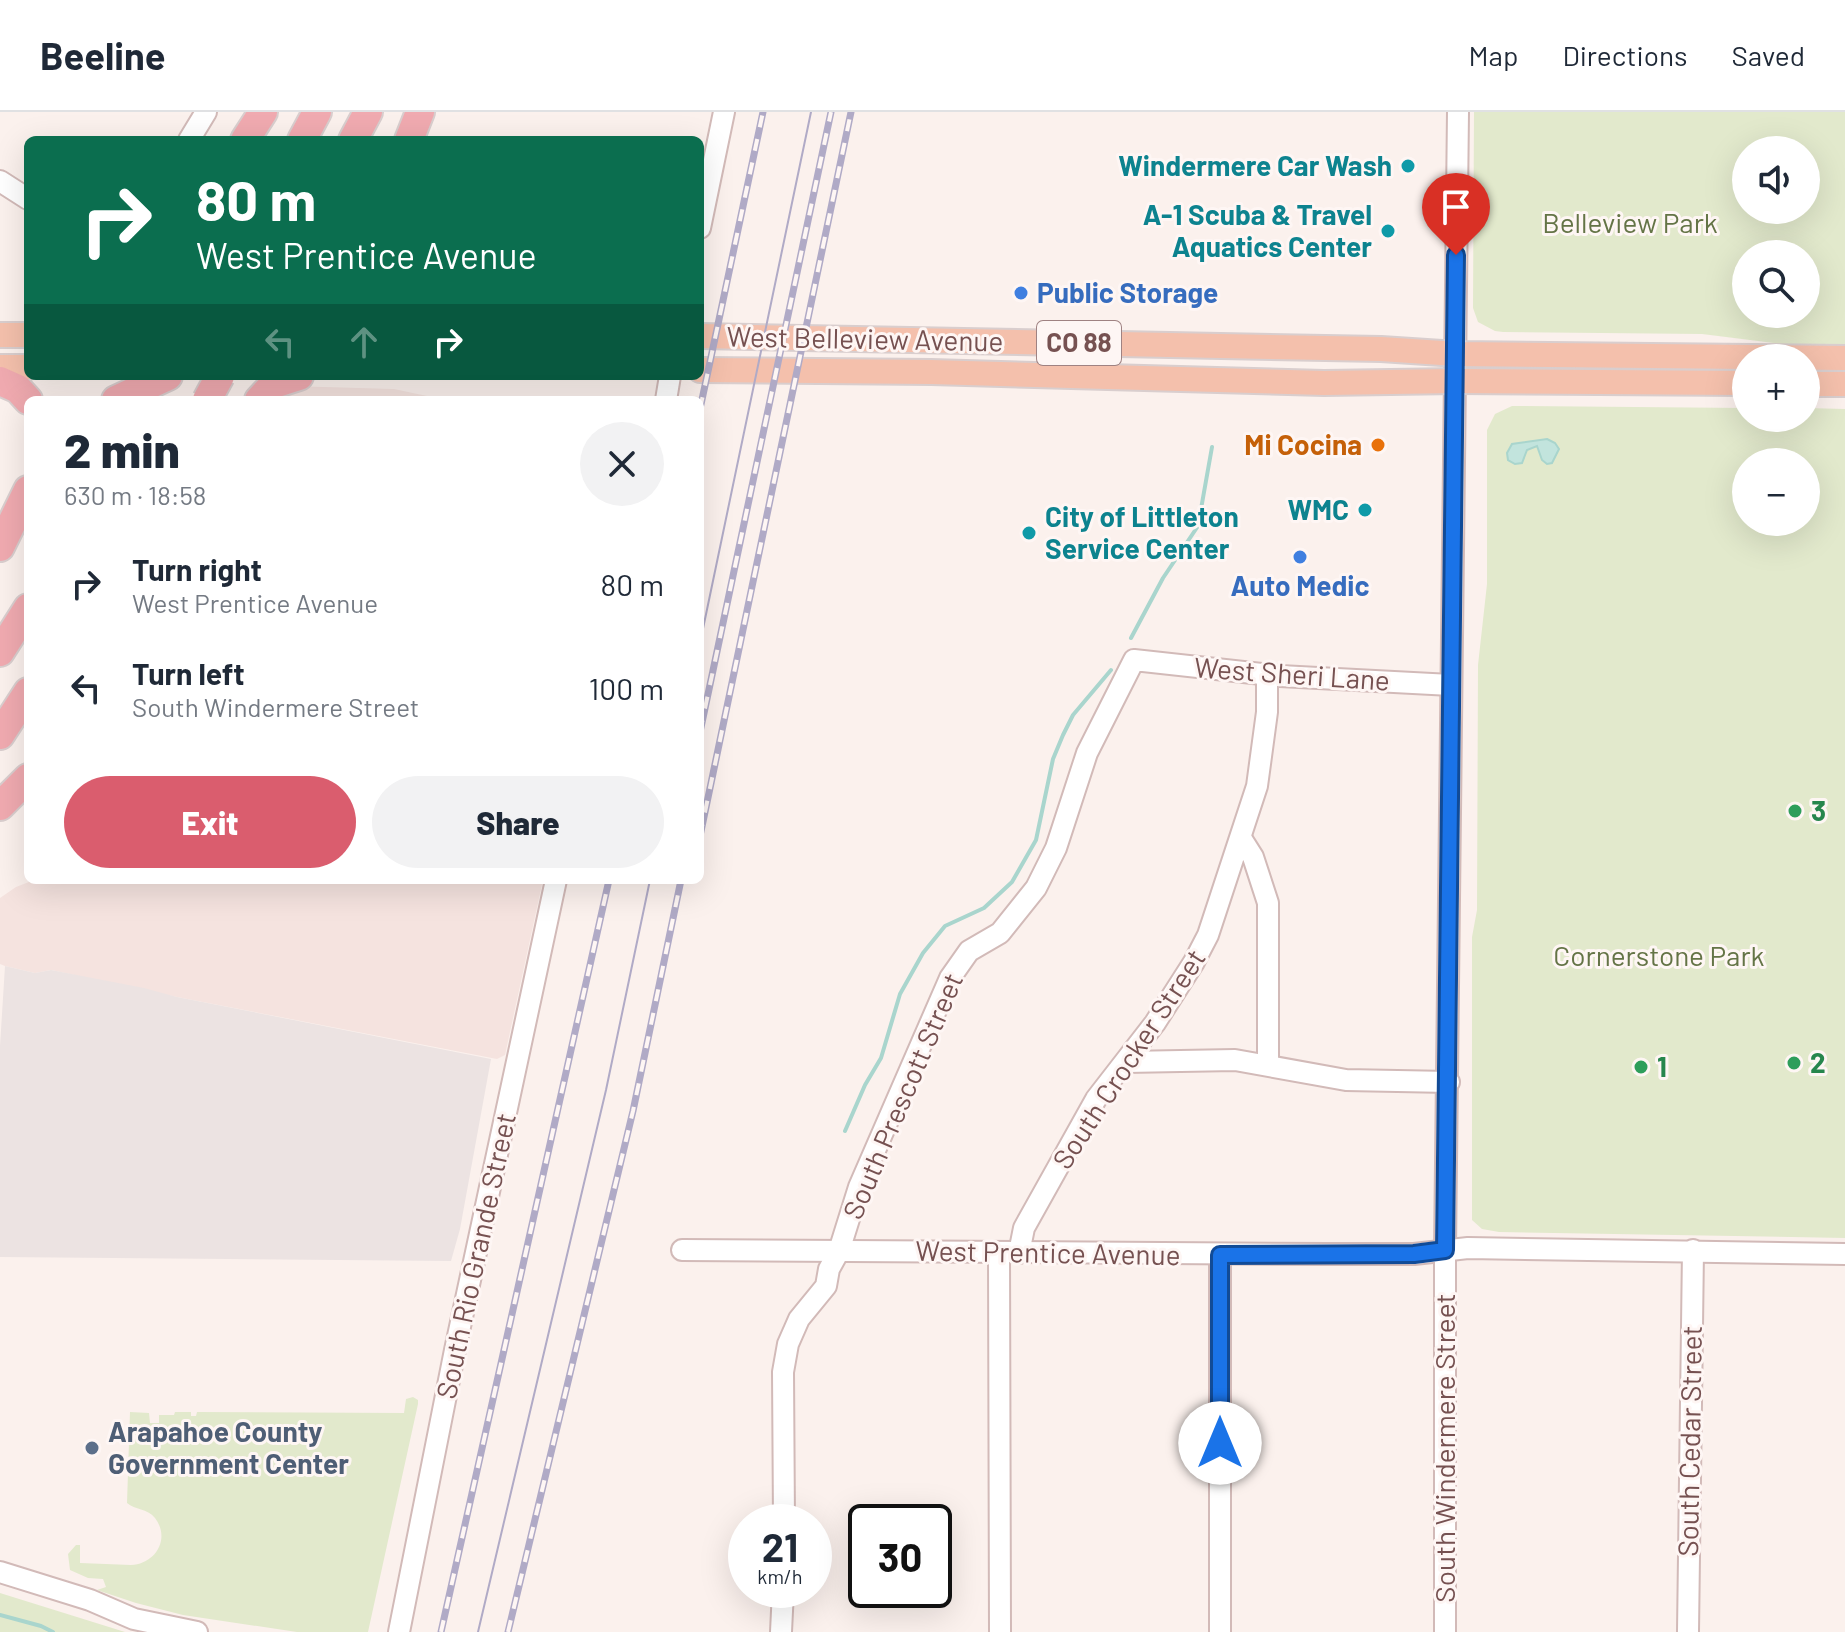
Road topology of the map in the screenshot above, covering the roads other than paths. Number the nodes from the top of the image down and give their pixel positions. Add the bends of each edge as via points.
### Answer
1 (206, 112) edge
2 (263, 112) edge
3 (317, 112) edge
4 (368, 112) edge
5 (420, 112) edge
6 (724, 112) edge
7 (1458, 112) edge
8 (191, 136) edge
9 (248, 136) edge
10 (304, 136) edge
11 (355, 136) edge
12 (411, 136) edge
13 (0, 181) edge
14 (24, 196) edge
15 (704, 209) edge
16 (0, 335) edge
17 (24, 335) edge
18 (704, 336) edge
19 (1457, 354) junction
20 (1845, 358) edge
21 (0, 367) edge
22 (24, 367) edge
23 (704, 370) edge
24 (160, 380) edge
25 (286, 380) edge
26 (0, 381) edge
27 (1457, 381) junction
28 (1732, 383) edge
29 (1820, 384) edge
30 (1845, 384) edge
31 (24, 396) edge
32 (125, 396) edge
33 (263, 396) edge
34 (24, 488) edge
35 (24, 498) edge
36 (3, 540) edge
37 (24, 614) edge
38 (0, 652) edge
39 (1134, 660) joint
40 (1267, 674) junction
41 (1451, 685) junction
42 (24, 698) edge
43 (0, 735) edge
44 (24, 782) edge
45 (0, 806) edge
46 (1241, 838) junction
47 (555, 884) edge
48 (1126, 1062) junction
49 (1268, 1065) junction
50 (1449, 1082) junction
51 (682, 1250) dead end
52 (1445, 1250) junction
53 (1693, 1250) junction
54 (839, 1251) junction
55 (1009, 1253) junction
56 (1845, 1254) edge
57 (1220, 1255) junction
58 (784, 1504) edge
59 (0, 1572) edge
60 (782, 1608) edge
61 (197, 1632) edge
62 (399, 1632) edge
63 (781, 1632) edge
64 (1000, 1632) edge
65 (1220, 1632) edge
66 (1445, 1632) edge
67 (1688, 1632) edge

1 - 8 street
2 - 9 highway
3 - 10 highway
4 - 11 highway
5 - 12 highway
6 - 15 street
7 - 19 street, South Windermere Street
13 - 14 street
16 - 17 main road
18 - 19 main road, West Belleview Avenue / CO 88
19 - 20 main road, West Belleview Avenue / CO 88
19 - 27 street, South Windermere Street
21 - 22 main road
23 - 27 main road, West Belleview Avenue / CO 88 via 1310,383
24 - 32 highway
25 - 33 highway
26 - 31 highway
27 - 28 main road, West Belleview Avenue / CO 88
27 - 41 street, South Windermere Street
29 - 30 main road
34 - 36 highway
35 - 36 highway
37 - 38 highway
39 - 40 street, West Sheri Lane
39 - 54 street, South Prescott Street via 1087,753 1056,848 1036,888 1000,933 969,951 950,978 859,1187
40 - 41 street, West Sheri Lane
40 - 46 street, South Crocker Street via 1264,752
41 - 50 street, South Windermere Street
42 - 43 highway
44 - 45 highway
46 - 48 street, South Crocker Street via 1208,935
46 - 49 street via 1268,903
47 - 62 street, South Rio Grande Street
48 - 49 street
48 - 55 street, South Crocker Street via 1096,1099
49 - 50 street via 1346,1080
50 - 52 street, South Windermere Street
51 - 54 street, West Prentice Avenue
52 - 53 street, West Prentice Avenue
52 - 57 street, West Prentice Avenue
52 - 66 street, South Windermere Street
53 - 56 street, West Prentice Avenue
53 - 67 street, South Cedar Street
54 - 55 street, West Prentice Avenue
54 - 58 street, South Prescott Street via 826,1286 799,1319 788,1344 783,1372
55 - 57 street, West Prentice Avenue
55 - 64 street, South Crocker Street
57 - 65 street
59 - 61 street via 134,1619
60 - 63 street

